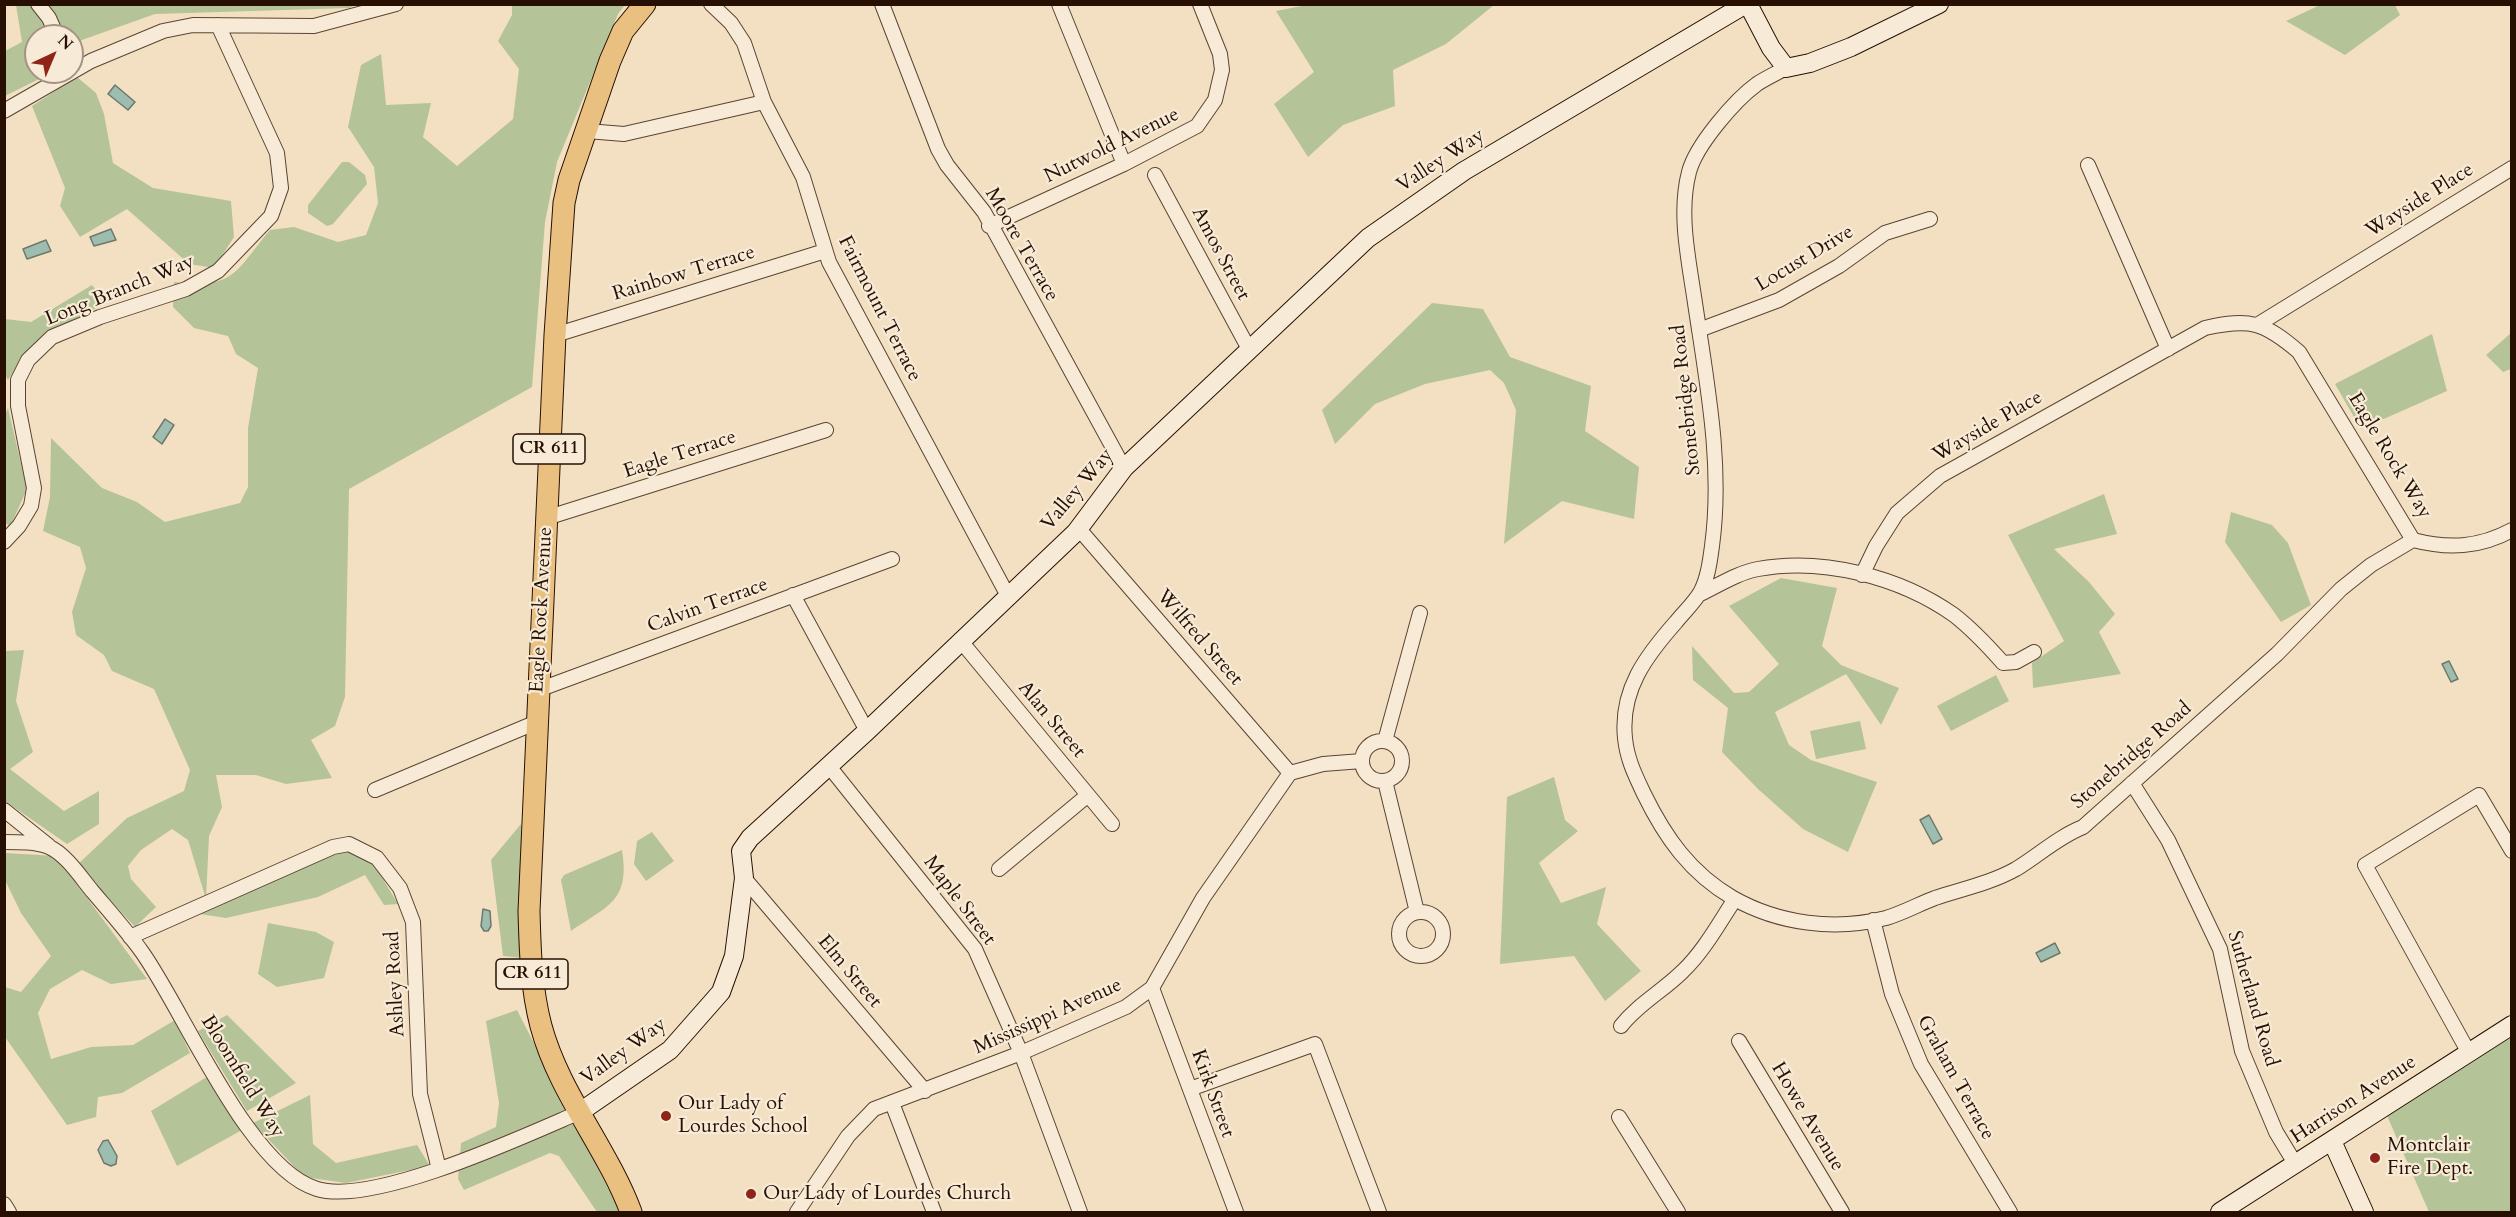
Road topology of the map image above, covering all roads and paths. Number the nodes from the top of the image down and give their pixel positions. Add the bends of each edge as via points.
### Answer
1 (38, 4) edge
2 (396, 4) edge
3 (645, 4) edge
4 (711, 4) edge
5 (882, 4) edge
6 (1059, 4) edge
7 (1200, 4) edge
8 (1747, 4) edge
9 (1939, 4) edge
10 (52, 24) edge
11 (218, 26) junction
12 (84, 64) edge
13 (1786, 68) junction
14 (47, 84) edge
15 (764, 102) junction
16 (4, 111) edge
17 (587, 131) junction
18 (1124, 164) junction
19 (2088, 165) dead end
20 (2511, 168) edge
21 (1155, 175) dead end
22 (1930, 219) dead end
23 (989, 226) junction
24 (825, 251) junction
25 (2257, 324) junction
26 (1699, 330) junction
27 (555, 335) junction
28 (2168, 349) junction
29 (1250, 351) junction
30 (826, 430) dead end
31 (1124, 468) junction
32 (546, 518) junction
33 (1079, 528) junction
34 (2511, 530) edge
35 (2413, 540) junction
36 (4, 542) edge
37 (892, 559) dead end
38 (1862, 575) junction
39 (1700, 594) junction
40 (793, 595) junction
41 (1008, 596) junction
42 (1420, 613) dead end
43 (960, 640) junction
44 (2034, 652) dead end
45 (538, 690) junction
46 (537, 722) junction
47 (867, 731) junction
48 (1385, 741) junction
49 (1362, 761) junction
50 (828, 765) junction
51 (1290, 773) junction
52 (1385, 780) junction
53 (2132, 783) junction
54 (375, 790) dead end
55 (1088, 795) junction
56 (4, 810) edge
57 (1112, 824) dead end
58 (4, 842) edge
59 (50, 847) junction
60 (2511, 851) edge
61 (999, 870) dead end
62 (744, 878) junction
63 (1735, 899) junction
64 (1417, 912) dead end
65 (1873, 920) junction
66 (130, 937) junction
67 (1152, 988) junction
68 (2511, 1025) edge
69 (1621, 1026) dead end
70 (1739, 1041) dead end
71 (1021, 1053) junction
72 (2469, 1053) junction
73 (1190, 1089) junction
74 (925, 1090) junction
75 (892, 1103) junction
76 (580, 1112) junction
77 (1619, 1117) dead end
78 (2332, 1141) junction
79 (2296, 1165) junction
80 (439, 1169) junction
81 (4, 1204) edge
82 (9, 1212) edge
83 (630, 1212) edge
84 (797, 1212) edge
85 (934, 1212) edge
86 (1080, 1212) edge
87 (1236, 1212) edge
88 (1379, 1212) edge
89 (1678, 1212) edge
90 (1842, 1212) edge
91 (2010, 1212) edge
92 (2220, 1212) edge
93 (2364, 1212) edge

1 - 10 street
2 - 11 street via 314,26
3 - 17 main road, Eagle Rock Avenue / CR 611 via 623,31
4 - 15 street, Fairmount Terrace via 731,23 744,44
5 - 23 street, Moore Terrace via 938,149 984,212
6 - 18 street
7 - 18 street, Nutwold Avenue via 1220,54 1222,70 1215,100 1190,131
8 - 13 street
8 - 29 street, Valley Way via 1454,177 1368,238
9 - 13 street via 1851,47
11 - 12 street via 193,25 163,31
11 - 36 street, Long Branch Way via 277,153 281,188 271,216 218,271 186,290 52,337 28,360 18,380 18,406 34,488 31,506 20,526
13 - 26 street, Stonebridge Road via 1756,85 1726,116 1698,150 1689,171 1686,243
14 - 16 street
15 - 17 street via 624,134
15 - 24 street, Fairmount Terrace via 803,177
17 - 27 main road, Eagle Rock Avenue / CR 611 via 564,203
18 - 23 street, Nutwold Avenue
19 - 28 street
20 - 25 street, Wayside Place
21 - 29 street, Amos Street
22 - 26 street, Locust Drive via 1885,233 1839,266 1779,300
23 - 31 street, Moore Terrace
24 - 27 street, Rainbow Terrace
24 - 41 street, Fairmount Terrace
25 - 28 street, Wayside Place via 2234,321 2205,328
25 - 35 street, Eagle Rock Way via 2299,352
26 - 39 street, Stonebridge Road via 1715,440 1717,503 1707,578
27 - 32 main road, Eagle Rock Avenue / CR 611
28 - 38 street, Wayside Place via 1940,476 1897,513
29 - 31 street, Valley Way
30 - 32 street, Eagle Terrace
31 - 33 street, Valley Way
32 - 45 main road, Eagle Rock Avenue / CR 611
33 - 41 street, Valley Way
33 - 51 street, Wilfred Street
34 - 35 street, Eagle Rock Way via 2463,547
35 - 53 street, Stonebridge Road via 2341,589 2277,654
37 - 40 street, Calvin Terrace
38 - 39 street via 1796,565 1735,576
38 - 44 street via 1906,588 1954,615 2002,663 2016,662
39 - 63 street, Stonebridge Road via 1639,668 1626,703 1625,741 1635,778 1663,832 1690,865
40 - 45 street, Calvin Terrace
40 - 47 street
41 - 43 street, Valley Way
42 - 48 street
43 - 47 street, Valley Way
43 - 55 street, Alan Street
45 - 46 main road, Eagle Rock Avenue / CR 611
46 - 54 street
46 - 76 main road, Eagle Rock Avenue / CR 611 via 529,911 532,980 549,1051
47 - 50 street, Valley Way
48 - 49 street via 1367,748
48 - 52 street via 1396,747 1401,764 1396,775
49 - 51 street via 1323,764
49 - 52 street via 1366,773
50 - 62 street, Valley Way via 750,838 741,851
50 - 71 street, Maple Street via 975,949
51 - 67 street, Mississippi Avenue via 1203,898
52 - 64 street
53 - 65 street, Stonebridge Road via 2083,827 2065,834 2015,869
53 - 79 street, Sutherland Road via 2173,850 2220,949 2242,1051 2276,1132
55 - 57 street, Alan Street
55 - 61 street
56 - 59 street
58 - 59 street
59 - 66 street, Bloomfield Way via 80,876
60 - 72 street via 2479,795 2365,865
62 - 74 street, Elm Street
62 - 76 street, Valley Way via 734,956 721,992 670,1050
63 - 65 street, Stonebridge Road via 1802,922 1844,924
63 - 69 street via 1685,970 1633,1010
65 - 91 street, Graham Terrace via 1892,994 1921,1064
66 - 80 street, Bloomfield Way via 143,952 245,1124 270,1157 293,1176 317,1189 345,1192 378,1188
66 - 80 street, Ashley Road via 333,847 349,844 377,858 400,888 413,922 420,1094
67 - 71 street, Mississippi Avenue via 1126,1007
67 - 73 street, Kirk Street
68 - 72 street, Harrison Avenue
70 - 90 street, Howe Avenue
71 - 74 street, Mississippi Avenue
71 - 86 street, Maple Street
72 - 78 street, Harrison Avenue
73 - 87 street, Kirk Street
73 - 88 street via 1315,1044
74 - 75 street, Mississippi Avenue
75 - 84 street, Mississippi Avenue via 874,1109 860,1121
75 - 85 street
76 - 80 street, Bloomfield Way
76 - 83 main road, Eagle Rock Avenue / CR 611 via 620,1185
77 - 89 street
78 - 79 street, Harrison Avenue
78 - 93 street
79 - 92 street, Harrison Avenue
81 - 82 street

